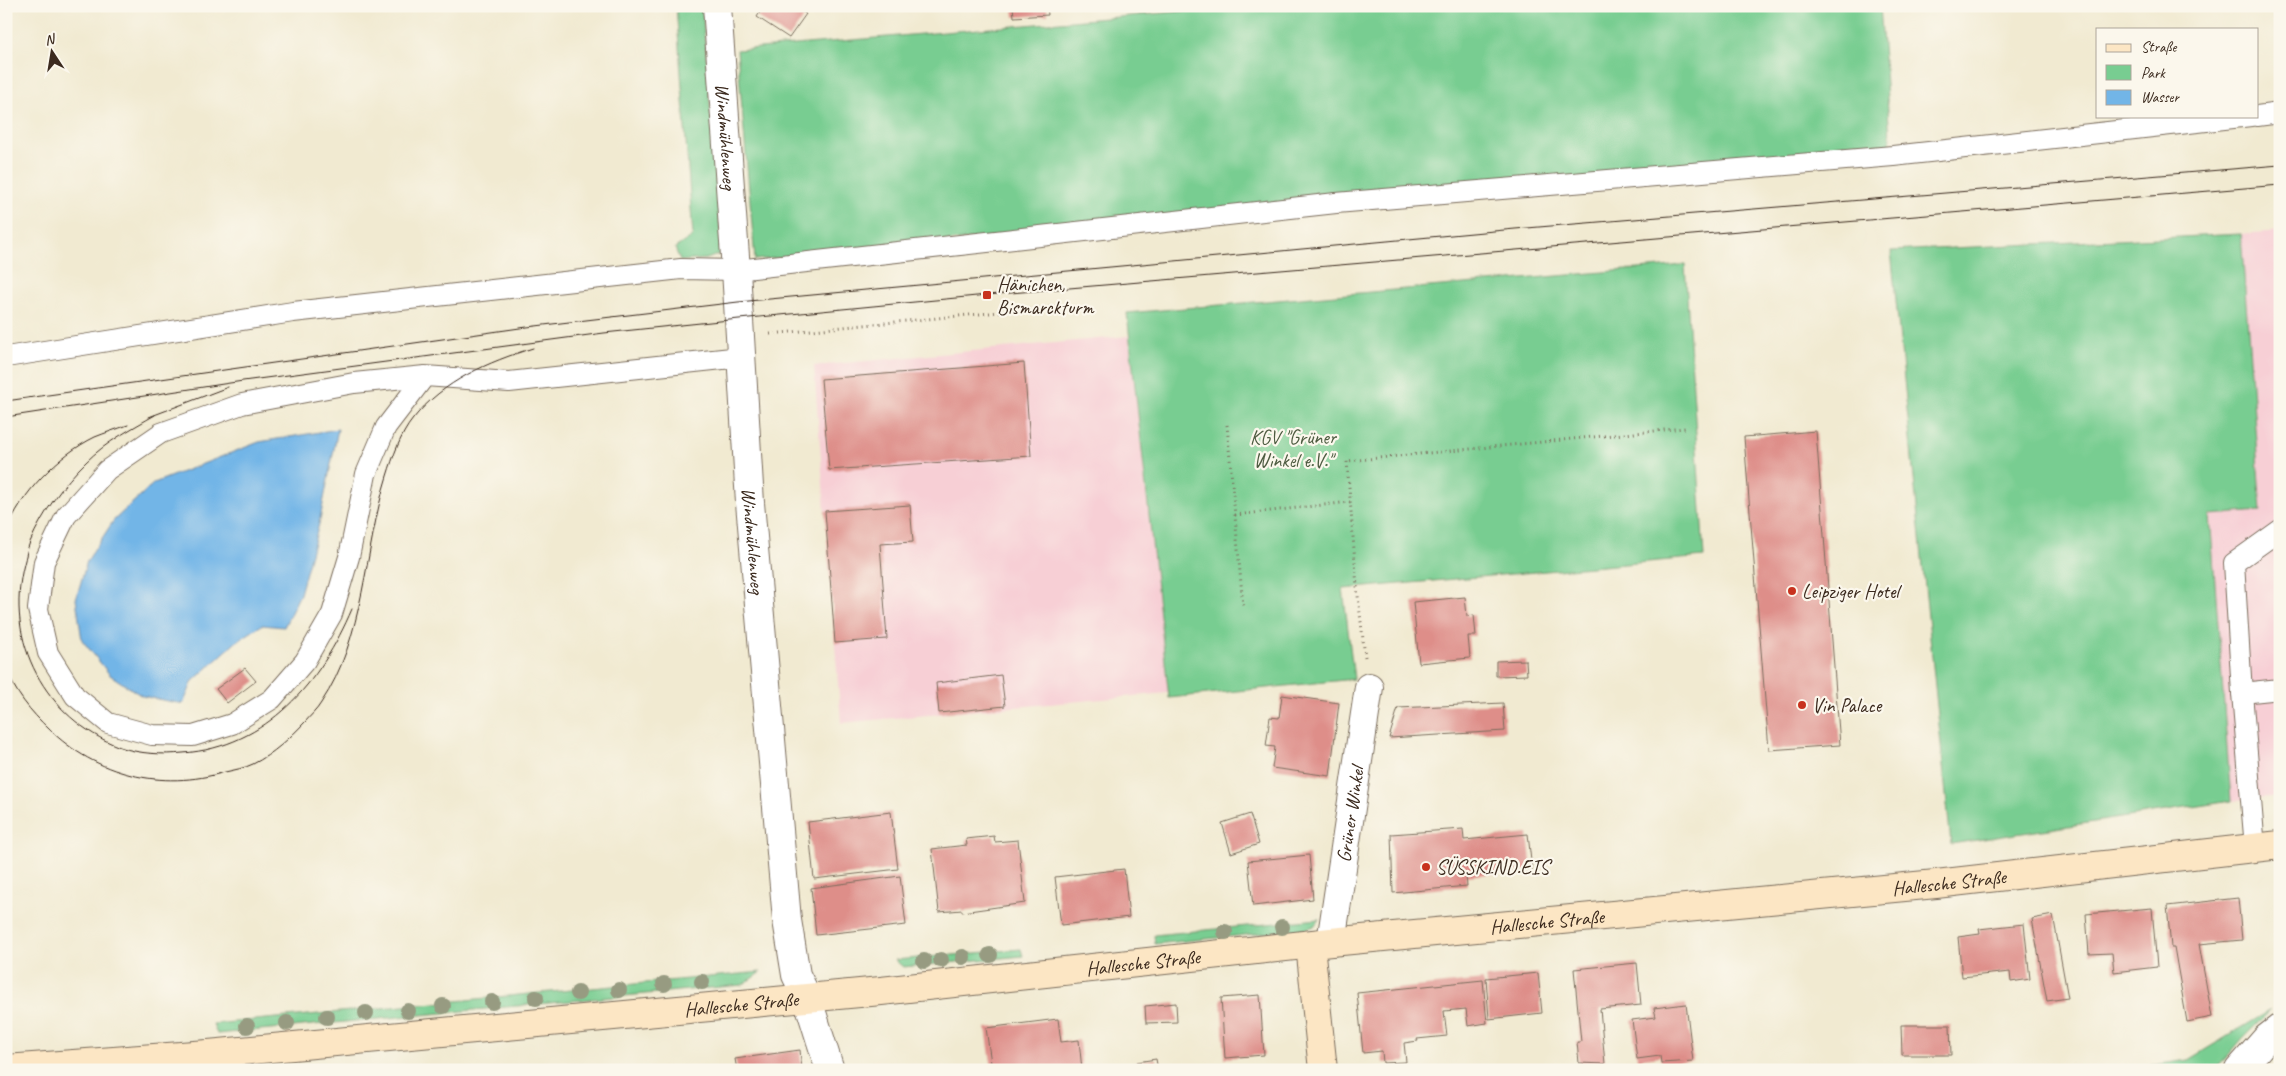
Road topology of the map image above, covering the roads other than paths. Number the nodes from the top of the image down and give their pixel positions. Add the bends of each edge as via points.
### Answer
1 (717, 6) edge
2 (2280, 113) edge
3 (2258, 116) edge
4 (2233, 118) edge
5 (736, 270) junction
6 (740, 347) junction
7 (6, 356) edge
8 (425, 376) junction
9 (2280, 530) edge
10 (1369, 687) road end
11 (2280, 689) edge
12 (2242, 693) junction
13 (2267, 847) edge
14 (1321, 943) junction
15 (807, 997) junction
16 (2280, 1028) edge
17 (6, 1069) edge
18 (830, 1070) edge
19 (1323, 1070) edge
20 (2239, 1070) edge

1 - 5 street, Windmühlenweg
2 - 3 lane
4 - 5 lane via 1892,156 1336,203
5 - 6 street, Windmühlenweg
5 - 7 lane via 681,269 293,312
6 - 8 lane via 509,382
6 - 15 street, Windmühlenweg via 750,503 787,920 796,975
8 - 8 lane via 386,427 366,474 349,557 332,614 305,661 272,699 232,724 193,736 152,735 108,723 76,696 48,653 38,609 44,562 66,516 107,470 160,433 242,404 354,383
9 - 12 lane via 2234,564
10 - 14 street, Grüner Winkel
11 - 12 lane
12 - 13 lane
13 - 14 street, Hallesche Straße via 1936,884
14 - 15 street, Hallesche Straße
14 - 19 street, Grüner Winkel
15 - 17 street, Hallesche Straße via 218,1053
15 - 18 street, Windmühlenweg
16 - 20 street

